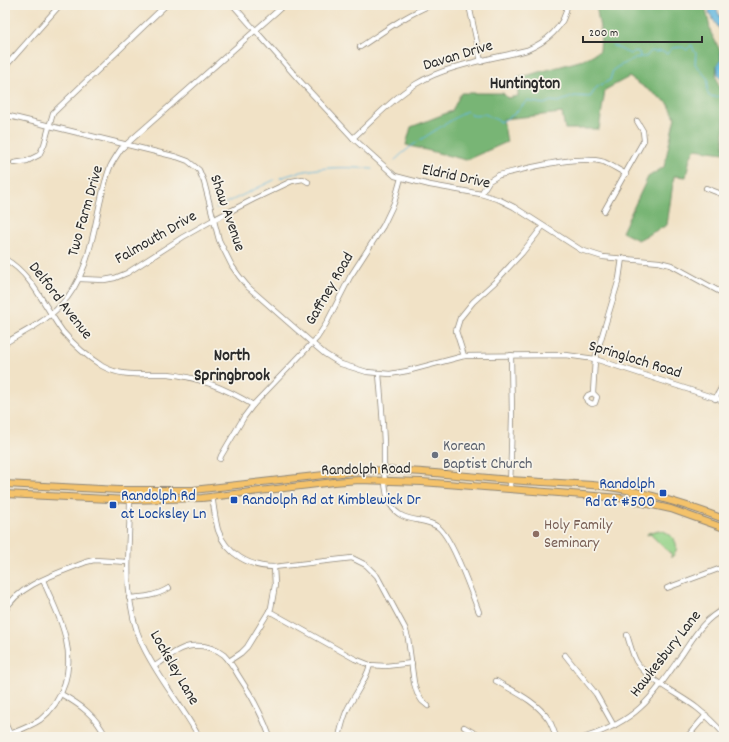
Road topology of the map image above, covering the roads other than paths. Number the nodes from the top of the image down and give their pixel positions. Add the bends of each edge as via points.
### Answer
1 (60, 5) edge
2 (166, 5) edge
3 (233, 5) edge
4 (284, 5) edge
5 (431, 5) edge
6 (469, 5) edge
7 (567, 5) edge
8 (255, 31) junction
9 (360, 47) dead end
10 (481, 62) junction
11 (5, 67) edge
12 (5, 115) edge
13 (637, 121) dead end
14 (49, 125) junction
15 (353, 138) junction
16 (126, 144) junction
17 (14, 163) dead end
18 (626, 174) junction
19 (401, 178) junction
20 (308, 182) dead end
21 (706, 188) dead end
22 (481, 194) junction
23 (724, 195) edge
24 (604, 211) dead end
25 (213, 220) junction
26 (543, 226) junction
27 (622, 258) junction
28 (5, 259) edge
29 (80, 279) junction
30 (724, 294) edge
31 (51, 314) junction
32 (5, 342) edge
33 (312, 343) junction
34 (511, 355) junction
35 (464, 356) junction
36 (595, 359) junction
37 (379, 374) junction
38 (724, 383) edge
39 (593, 393) dead end
40 (715, 399) junction
41 (724, 401) edge
42 (253, 405) junction
43 (220, 459) dead end
44 (384, 471) junction
45 (511, 480) junction
46 (386, 482) junction
47 (5, 484) edge
48 (510, 489) junction
49 (130, 490) junction
50 (5, 494) edge
51 (212, 496) junction
52 (130, 500) junction
53 (724, 519) edge
54 (724, 528) edge
55 (128, 562) junction
56 (274, 567) junction
57 (724, 567) edge
58 (43, 580) junction
59 (168, 588) dead end
60 (667, 588) dead end
61 (130, 598) junction
62 (724, 609) edge
63 (5, 610) edge
64 (269, 611) junction
65 (479, 612) dead end
66 (627, 635) dead end
67 (565, 655) dead end
68 (229, 661) junction
69 (412, 663) junction
70 (370, 665) junction
71 (154, 666) junction
72 (496, 681) dead end
73 (661, 684) junction
74 (61, 694) junction
75 (428, 706) dead end
76 (706, 715) junction
77 (5, 723) edge
78 (614, 726) junction
79 (464, 727) dead end
80 (724, 734) edge
81 (10, 736) edge
82 (106, 737) edge
83 (199, 737) edge
84 (270, 737) edge
85 (339, 737) edge
86 (481, 737) edge
87 (556, 737) edge
88 (586, 737) edge
89 (687, 737) edge

1 - 11 street
2 - 14 street via 59,106 53,113
3 - 8 street, Eldrid Drive
4 - 8 street, Two Farm Drive
5 - 9 street via 401,20
6 - 10 street
7 - 10 street, Davan Drive via 560,25 545,41 527,50
8 - 15 street, Eldrid Drive
8 - 16 street, Two Farm Drive
10 - 15 street, Davan Drive via 442,71 417,83
12 - 14 street, Shaw Avenue
13 - 18 street via 643,131 644,140
14 - 16 street, Shaw Avenue
14 - 17 street via 44,145 38,155 27,161
15 - 19 street, Eldrid Drive via 384,167
16 - 25 street, Shaw Avenue via 188,160 194,165 204,182
16 - 29 street, Two Farm Drive via 111,165
18 - 22 street via 604,163 591,160 574,161 499,175 489,181
18 - 24 street
19 - 22 street, Eldrid Drive
19 - 33 street, Gaffney Road via 394,203 383,226 350,277 326,324
20 - 25 street, Falmouth Drive via 303,179 292,181
21 - 23 street
22 - 26 street, Eldrid Drive via 514,207
25 - 29 street, Falmouth Drive via 115,278
25 - 33 street, Shaw Avenue via 222,248 239,276 248,287
26 - 27 street, Eldrid Drive via 581,250 604,257
26 - 35 street via 522,253 460,318 456,331
27 - 30 street, Eldrid Drive via 671,264
27 - 36 street via 619,279
28 - 31 street, Delford Avenue via 24,274
29 - 31 street, Two Farm Drive via 68,297
31 - 32 street, Two Farm Drive
31 - 42 street, Delford Avenue via 73,343 102,366 127,374 167,374 202,380 234,393
33 - 37 street, Shaw Avenue via 341,364
33 - 42 street, Gaffney Road
34 - 35 street, Springloch Road
34 - 36 street, Springloch Road via 566,355
34 - 45 street
35 - 37 street, Shaw Avenue via 407,371
36 - 39 street
36 - 40 street, Springloch Road
37 - 44 street
38 - 40 street
40 - 41 street, Springloch Road
42 - 43 street, Gaffney Road
44 - 45 main road, Randolph Road
44 - 46 street
44 - 49 main road, Randolph Road via 331,474 193,490
45 - 48 street
45 - 53 main road, Randolph Road via 593,485 623,490 693,507
46 - 48 main road, Randolph Road via 422,482
46 - 51 main road, Randolph Road via 334,482
46 - 65 street via 390,504 401,515 409,520 430,523 443,532 454,551
47 - 49 main road, Randolph Road
48 - 54 main road, Randolph Road via 620,498 667,508
49 - 52 street, Locksley Lane
50 - 52 main road, Randolph Road
51 - 52 main road, Randolph Road
51 - 56 street via 218,530 229,549 246,562
52 - 55 street, Locksley Lane
55 - 58 street via 94,560
55 - 61 street, Locksley Lane
56 - 64 street via 275,590
56 - 69 street via 352,558 366,565 377,576 401,620 408,638
57 - 60 street
58 - 63 street via 24,589
58 - 74 street via 62,626 69,652 67,674
59 - 61 street via 154,595
61 - 71 street, Locksley Lane via 136,628
62 - 73 street, Hawkesbury Lane via 700,627
64 - 68 street via 247,647
64 - 70 street via 354,659
66 - 73 street via 637,662
67 - 78 street via 596,694
68 - 71 street via 214,649 192,646 178,651
68 - 84 street via 249,691
69 - 70 street
69 - 75 street via 417,693
70 - 85 street via 347,710
71 - 83 street, Locksley Lane
72 - 87 street via 541,709 550,721
73 - 76 street
73 - 78 street, Hawkesbury Lane via 641,708
74 - 81 street via 40,720
74 - 82 street via 89,712
76 - 80 street
76 - 89 street
77 - 81 street
78 - 88 street, Hawkesbury Lane
79 - 86 street

